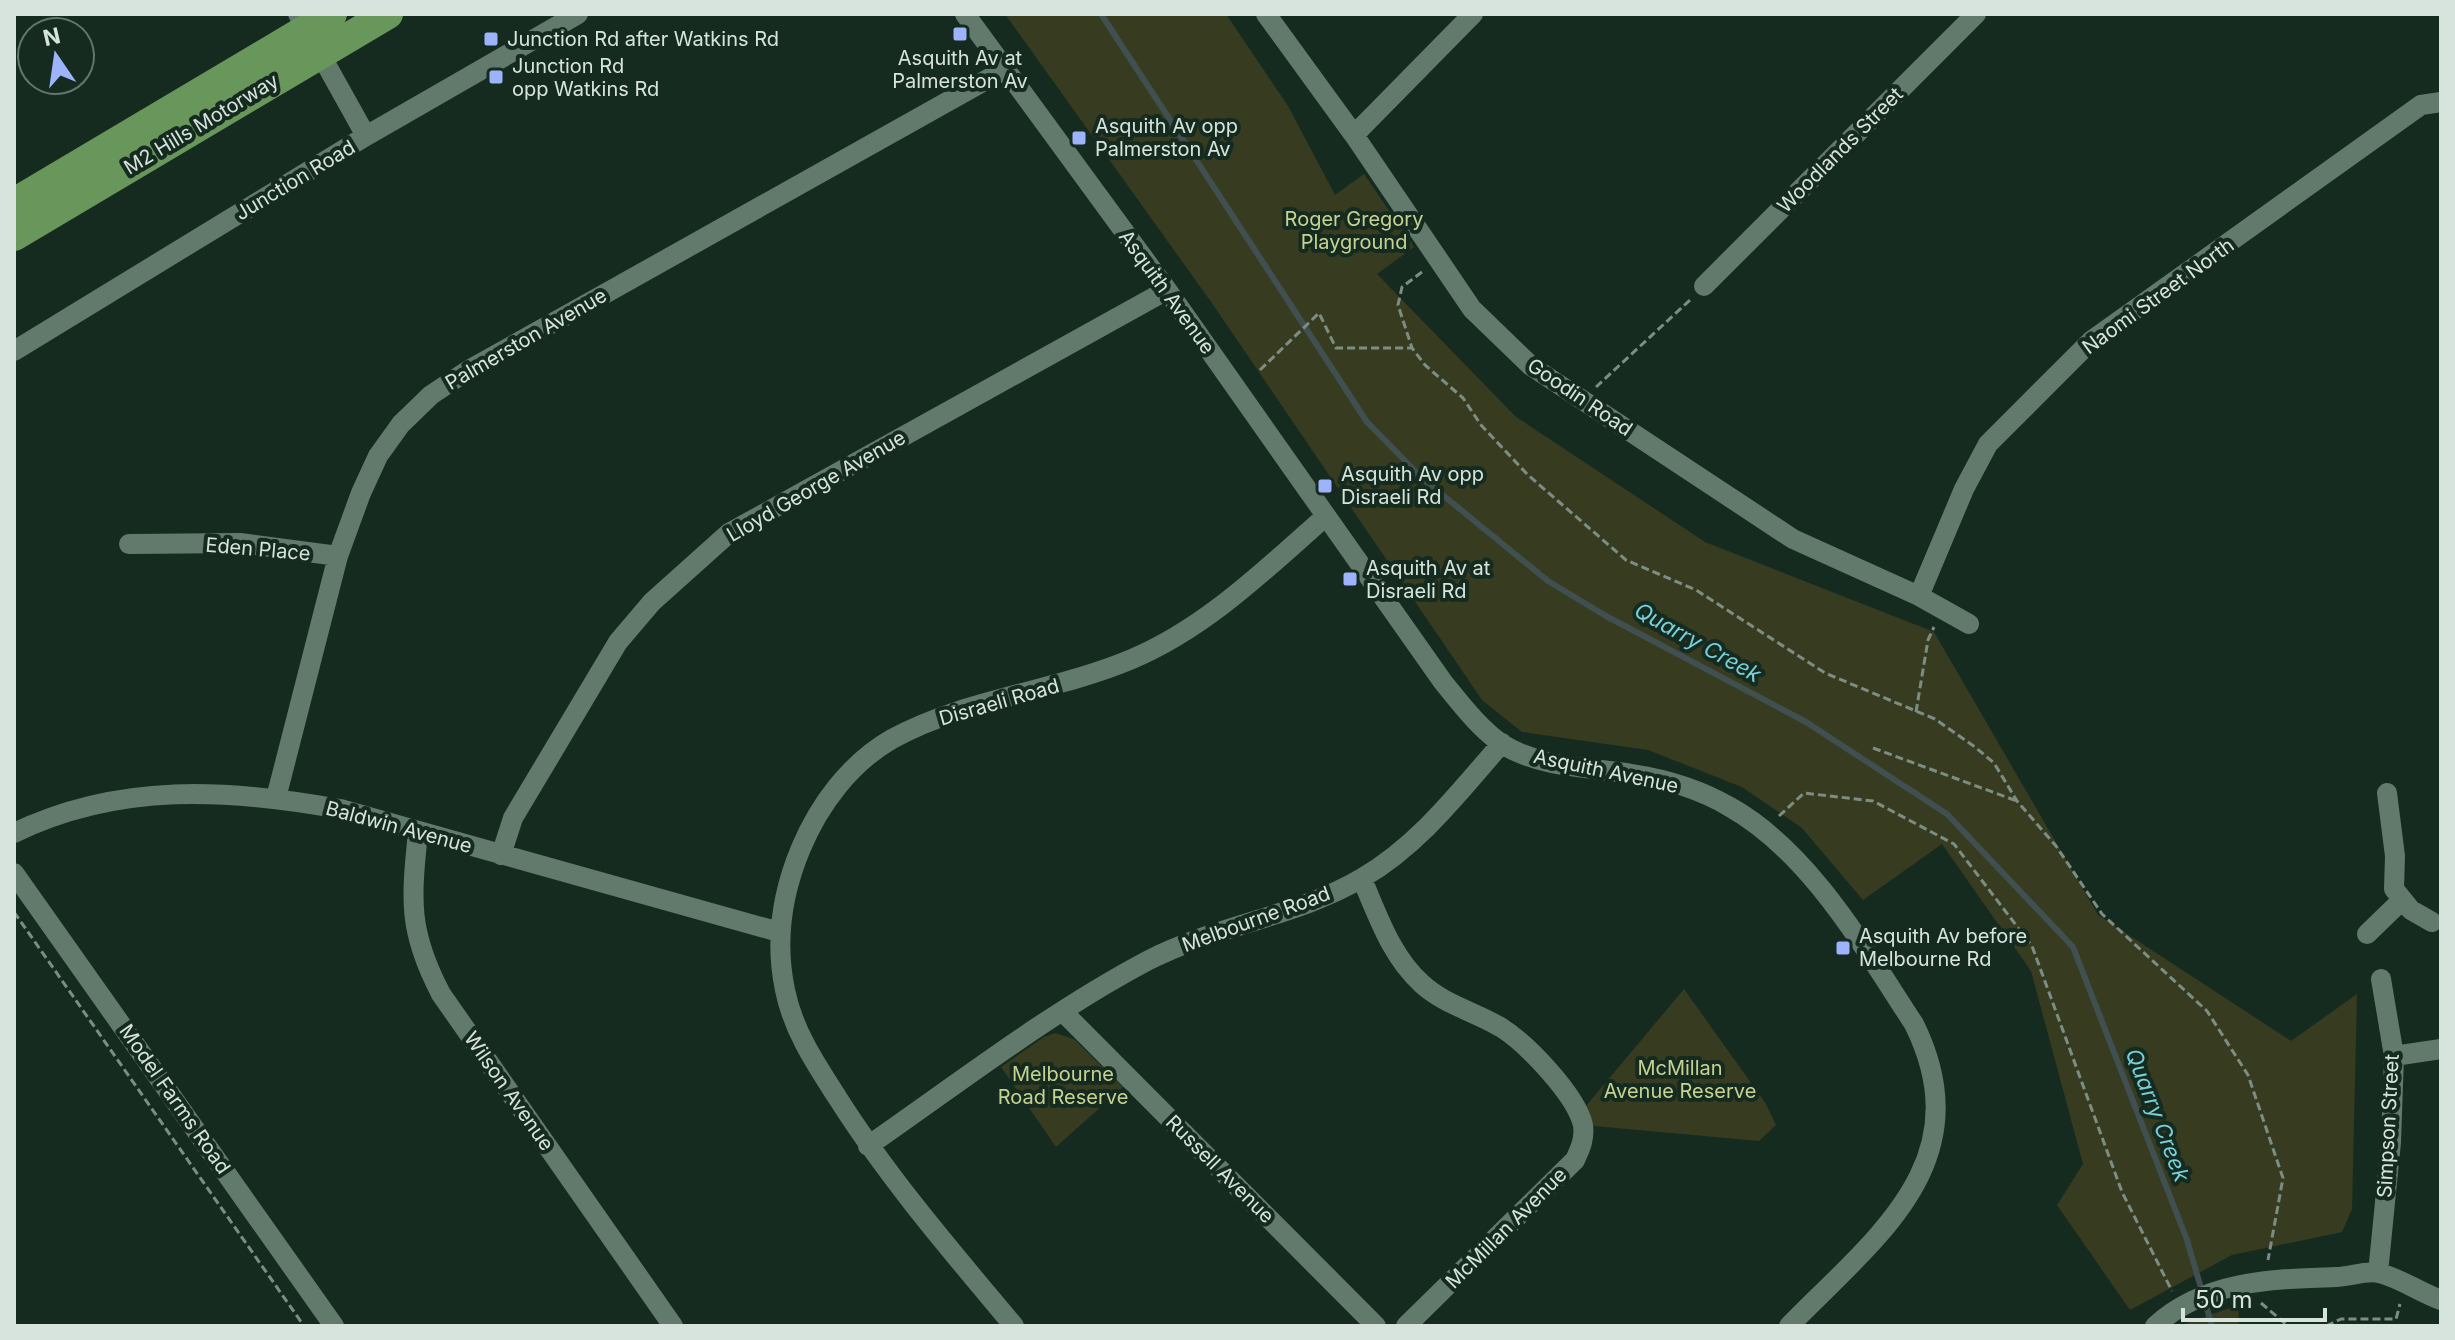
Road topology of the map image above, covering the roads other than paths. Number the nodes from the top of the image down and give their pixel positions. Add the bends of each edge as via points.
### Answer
1 (298, 14) edge
2 (332, 14) edge
3 (578, 14) edge
4 (965, 14) edge
5 (1266, 14) edge
6 (1473, 14) edge
7 (1976, 14) edge
8 (384, 17) edge
9 (1004, 70) junction
10 (2441, 102) edge
11 (1354, 135) junction
12 (366, 136) junction
13 (14, 203) edge
14 (14, 236) edge
15 (1704, 286) road end
16 (1167, 290) junction
17 (14, 351) edge
18 (1326, 516) junction
19 (129, 544) dead end
20 (338, 556) junction
21 (1919, 596) junction
22 (1969, 624) dead end
23 (1502, 743) junction
24 (2387, 793) dead end
25 (276, 798) junction
26 (418, 832) junction
27 (14, 833) edge
28 (501, 855) junction
29 (14, 873) edge
30 (1362, 879) junction
31 (2402, 900) junction
32 (2432, 922) dead end
33 (779, 932) junction
34 (2367, 934) dead end
35 (2381, 979) dead end
36 (1063, 1012) junction
37 (2441, 1049) edge
38 (2394, 1056) junction
39 (868, 1146) junction
40 (2378, 1273) junction
41 (2441, 1300) edge
42 (334, 1326) edge
43 (673, 1326) edge
44 (1014, 1326) edge
45 (1376, 1326) edge
46 (1406, 1326) edge
47 (1789, 1326) edge
48 (2155, 1326) edge

1 - 12 street
2 - 13 highway, M2 Hills Motorway
3 - 12 street, Junction Road
4 - 9 street, Asquith Avenue
5 - 11 street, Goodin Road
6 - 11 street
7 - 15 street, Woodlands Street
8 - 14 highway, M2 Hills Motorway
9 - 16 street, Asquith Avenue
9 - 20 street, Palmerston Avenue via 431,395 378,456
10 - 21 street, Naomi Street North via 2421,105 2091,341 1988,444
11 - 21 street, Goodin Road via 1482,318 1531,366 1793,539
12 - 17 street, Junction Road
16 - 18 street, Asquith Avenue
16 - 28 street, Lloyd George Avenue via 729,533 692,563 618,642 513,818
18 - 23 street, Asquith Avenue via 1443,682
18 - 33 street, Disraeli Road via 1202,619 1134,658 1060,685 954,712 890,740 842,779 810,825 790,874
19 - 20 street, Eden Place via 240,543
20 - 25 street, Palmerston Avenue
21 - 22 street, Goodin Road
23 - 30 street, Melbourne Road via 1433,822
23 - 47 street, Asquith Avenue via 1547,762 1657,779 1705,795 1753,821 1806,869 1914,1024 1926,1049 1935,1101 1934,1131 1917,1185 1902,1209
24 - 31 street via 2393,883
25 - 26 street, Baldwin Avenue via 340,809
25 - 27 street, Baldwin Avenue via 213,792 141,796 61,812
26 - 28 street, Baldwin Avenue
26 - 43 street, Wilson Avenue via 411,894 414,931 424,962 441,994
28 - 33 street, Baldwin Avenue
29 - 42 street, Model Farms Road
30 - 36 street, Melbourne Road via 1164,952
30 - 46 street, McMillan Avenue via 1402,962 1448,1003 1523,1042 1570,1099 1583,1127 1575,1160
31 - 32 street
31 - 34 street
33 - 39 street, Disraeli Road via 785,990 803,1044
35 - 38 street, Simpson Street
36 - 39 street, Melbourne Road
36 - 45 street, Russell Avenue
37 - 38 street
38 - 40 street, Simpson Street
39 - 44 street, Disraeli Road
40 - 41 street
40 - 48 street via 2265,1280 2200,1297

